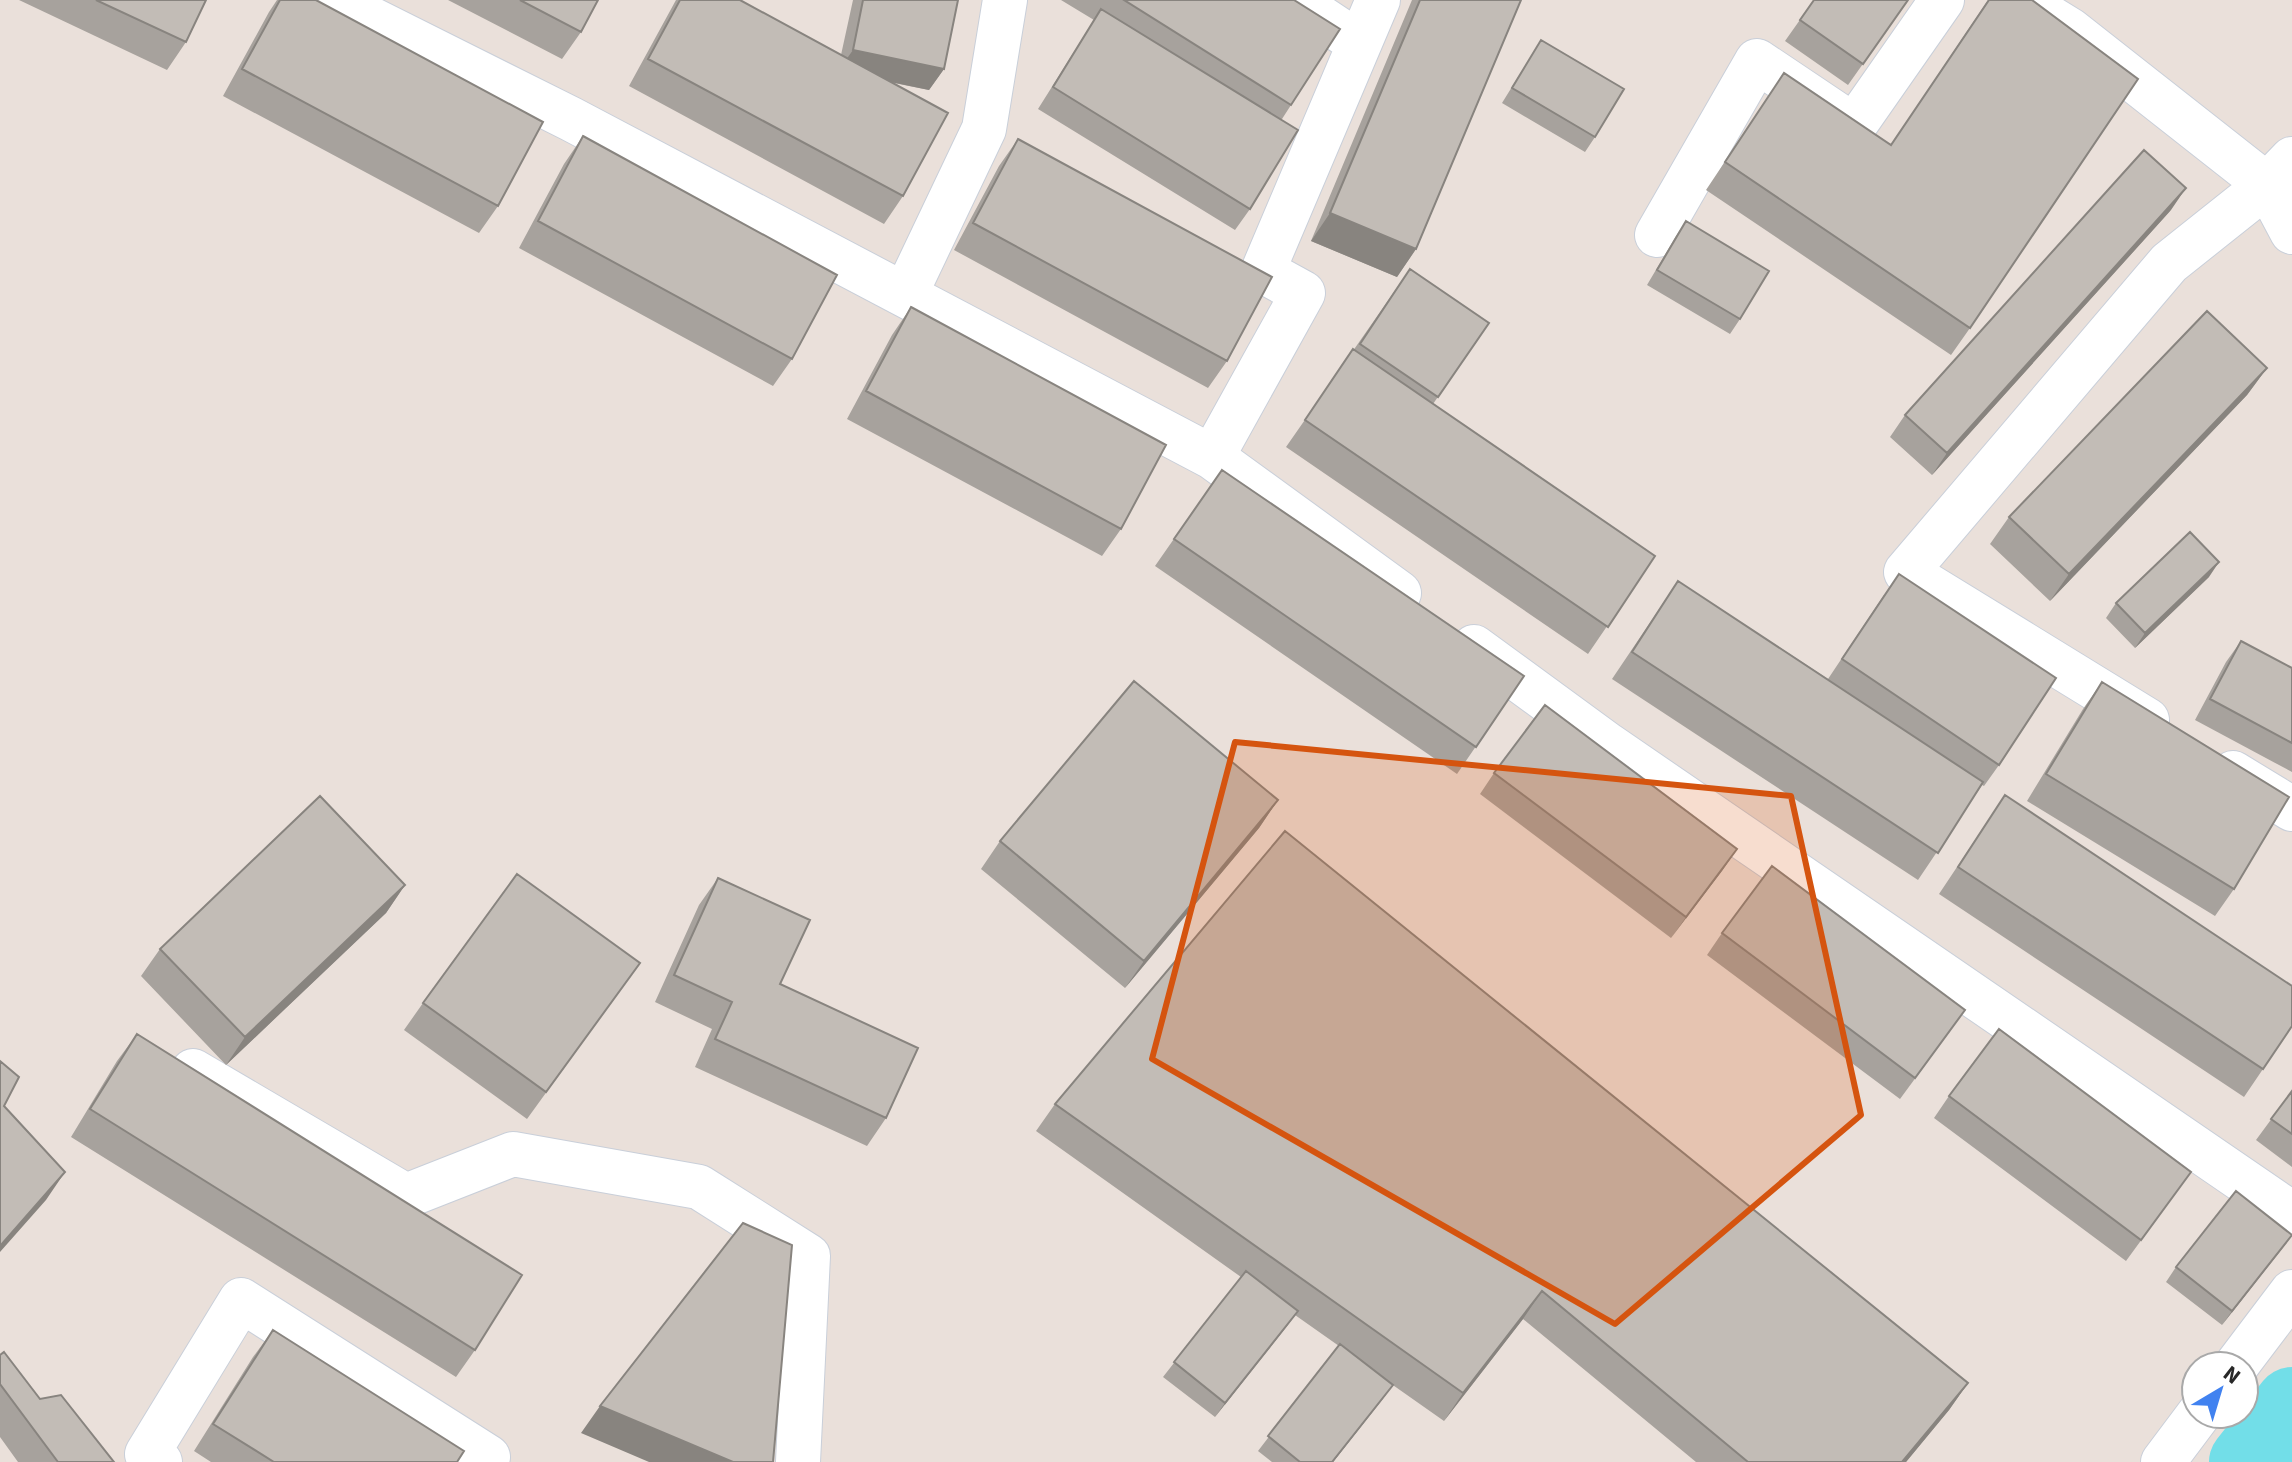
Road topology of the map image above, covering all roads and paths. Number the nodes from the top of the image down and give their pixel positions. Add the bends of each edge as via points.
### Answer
1 (333, 0) edge
2 (1005, 0) edge
3 (1294, 0) edge
4 (1378, 0) edge
5 (1942, 0) edge
6 (2021, 0) edge
7 (1360, 44) junction
8 (984, 129) junction
9 (1026, 150) edge
10 (2280, 172) edge
11 (2292, 232) edge
12 (1657, 235) dead end
13 (1221, 250) edge
14 (1263, 271) junction
15 (905, 295) junction
16 (1212, 457) junction
17 (2292, 809) edge
18 (163, 1054) edge
19 (2292, 1214) edge
20 (2292, 1292) edge
21 (2248, 1350) edge
22 (2187, 1430) edge
23 (490, 1460) edge
24 (160, 1462) edge
25 (798, 1462) edge
26 (2163, 1462) edge

1 - 15 street
2 - 8 street
3 - 7 street
4 - 7 street
5 - 12 street via 1854,126 1757,61
6 - 10 street
7 - 14 street
8 - 9 street
8 - 15 street
10 - 11 street
10 - 17 street via 2169,263 1906,572
13 - 14 street
14 - 16 street via 1303,293
15 - 16 street
16 - 19 street via 1608,745
18 - 25 street via 406,1196 513,1154 699,1187 808,1256
20 - 21 street
22 - 26 street
23 - 24 street via 241,1300 147,1454

